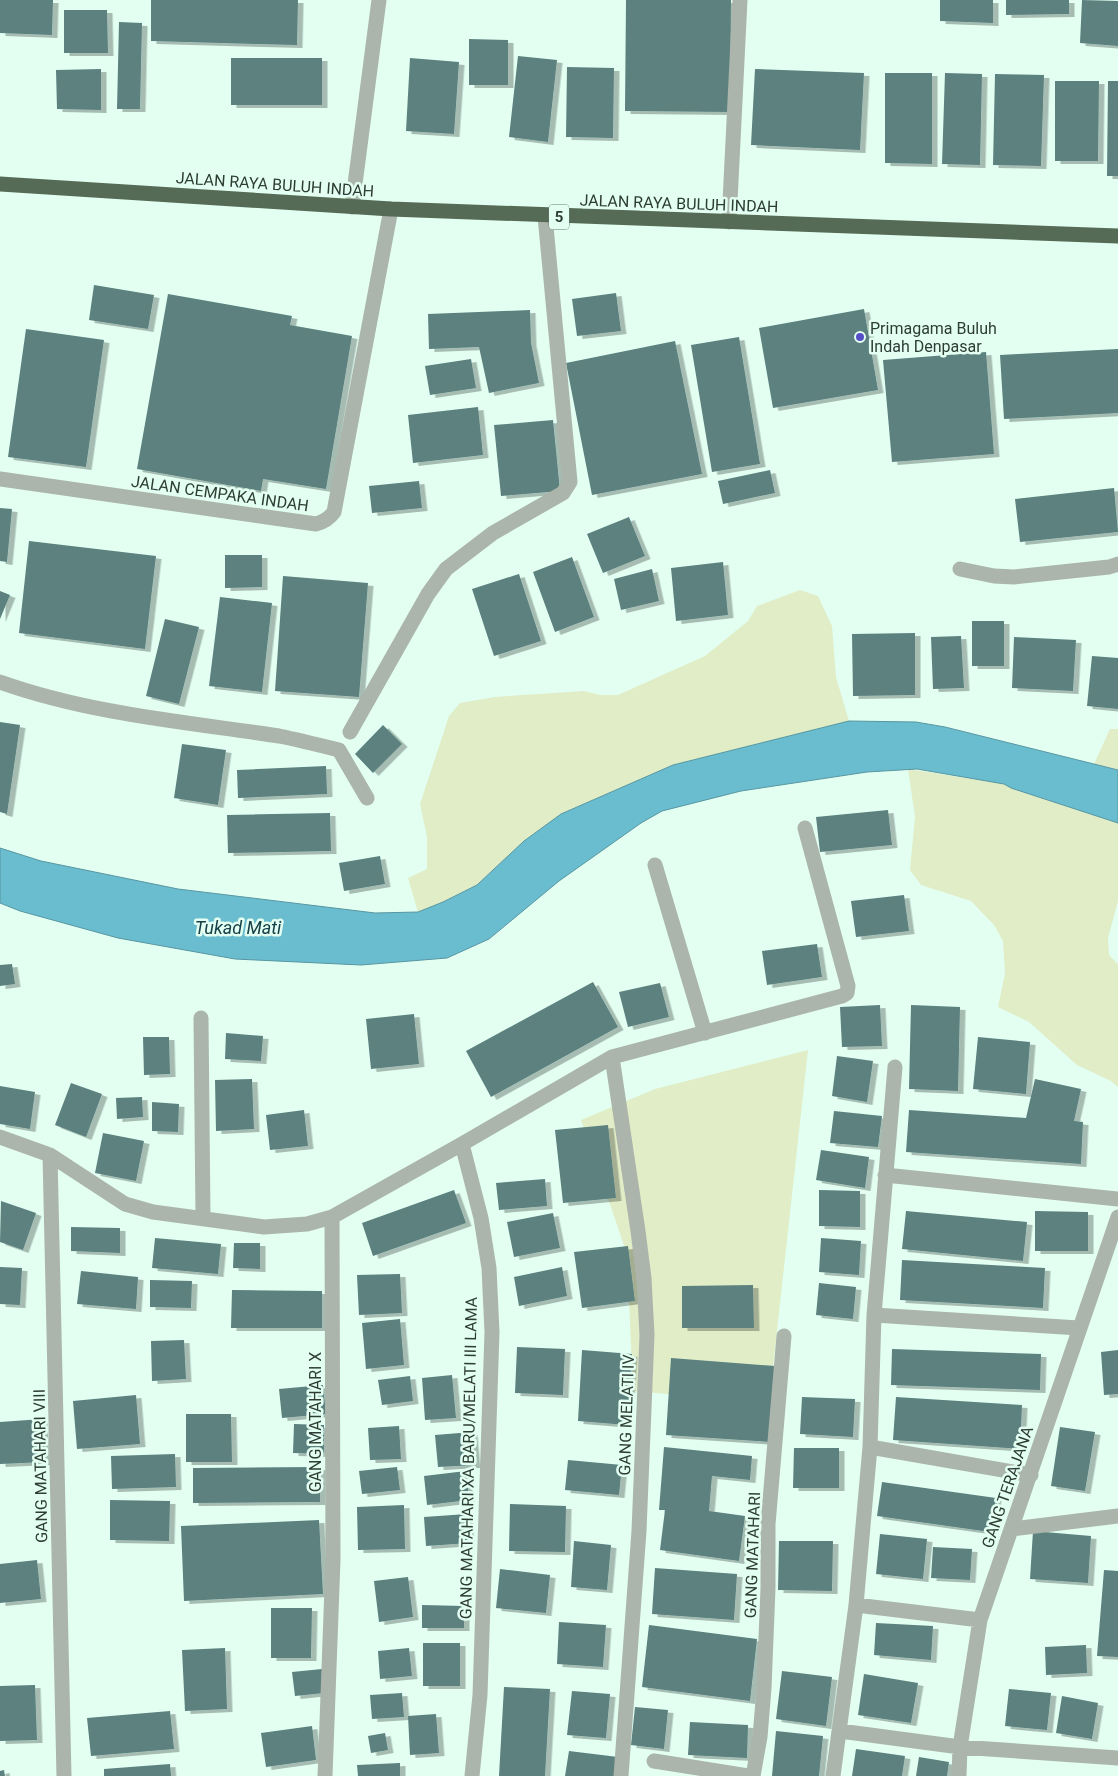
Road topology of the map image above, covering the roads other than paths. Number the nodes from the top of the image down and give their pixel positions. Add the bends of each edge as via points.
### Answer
1 (379, 0) edge
2 (740, 0) edge
3 (0, 184) edge
4 (352, 207) junction
5 (391, 209) junction
6 (545, 216) junction
7 (729, 222) junction
8 (1118, 236) edge
9 (0, 480) edge
10 (1118, 564) edge
11 (960, 569) dead end
12 (0, 682) edge
13 (350, 732) dead end
14 (367, 798) dead end
15 (805, 828) dead end
16 (655, 865) dead end
17 (201, 1018) dead end
18 (705, 1033) junction
19 (612, 1058) junction
20 (895, 1067) dead end
21 (0, 1137) edge
22 (462, 1144) junction
23 (50, 1155) junction
24 (885, 1175) junction
25 (1118, 1199) edge
26 (332, 1217) junction
27 (1118, 1217) edge
28 (203, 1218) junction
29 (874, 1315) junction
30 (1079, 1328) junction
31 (784, 1336) dead end
32 (870, 1447) junction
33 (1031, 1475) junction
34 (1118, 1516) edge
35 (1012, 1528) junction
36 (856, 1605) junction
37 (980, 1620) junction
38 (840, 1731) junction
39 (960, 1747) junction
40 (1118, 1758) edge
41 (654, 1761) dead end
42 (64, 1776) edge
43 (325, 1776) edge
44 (472, 1776) edge
45 (621, 1776) edge
46 (748, 1776) edge
47 (753, 1776) edge
48 (833, 1776) edge
49 (959, 1776) edge

1 - 4 street
2 - 7 street
3 - 4 highway, JALAN RAYA BULUH INDAH / 5
4 - 5 highway, JALAN RAYA BULUH INDAH / 5
5 - 6 highway, JALAN RAYA BULUH INDAH / 5
5 - 9 street, JALAN CEMPAKA INDAH via 334,512 330,518 316,524
6 - 7 highway, JALAN RAYA BULUH INDAH / 5
6 - 13 street via 570,482 563,493 493,533 446,569 428,594
7 - 8 highway, JALAN RAYA BULUH INDAH / 5
10 - 11 street via 1014,577
12 - 14 street via 28,692 132,715 281,737 339,750
15 - 18 street via 848,986 847,993
16 - 18 street
17 - 28 street
18 - 19 street
19 - 22 street
19 - 45 street, GANG MELATI IV via 644,1278 646,1335 638,1531
20 - 24 street
21 - 23 street
22 - 26 street
22 - 44 street, GANG MATAHARI XA BARU/MELATI III LAMA via 481,1218 489,1268 492,1332 480,1695
23 - 28 street via 124,1204 153,1212
23 - 42 street, GANG MATAHARI VIII
24 - 25 street
24 - 29 street
26 - 28 street via 306,1224 264,1227
26 - 43 street, GANG MATAHARI X via 333,1560
27 - 30 street, GANG TERAJANA
29 - 30 street
29 - 32 street
30 - 33 street, GANG TERAJANA
31 - 47 street, GANG MATAHARI via 768,1524 764,1688
32 - 33 street
32 - 36 street
33 - 35 street, GANG TERAJANA
34 - 35 street
35 - 37 street, GANG TERAJANA
36 - 37 street
36 - 38 street
37 - 39 street, GANG TERAJANA
38 - 39 street
38 - 48 street
39 - 40 street
39 - 49 street, GANG TERAJANA
41 - 46 street

